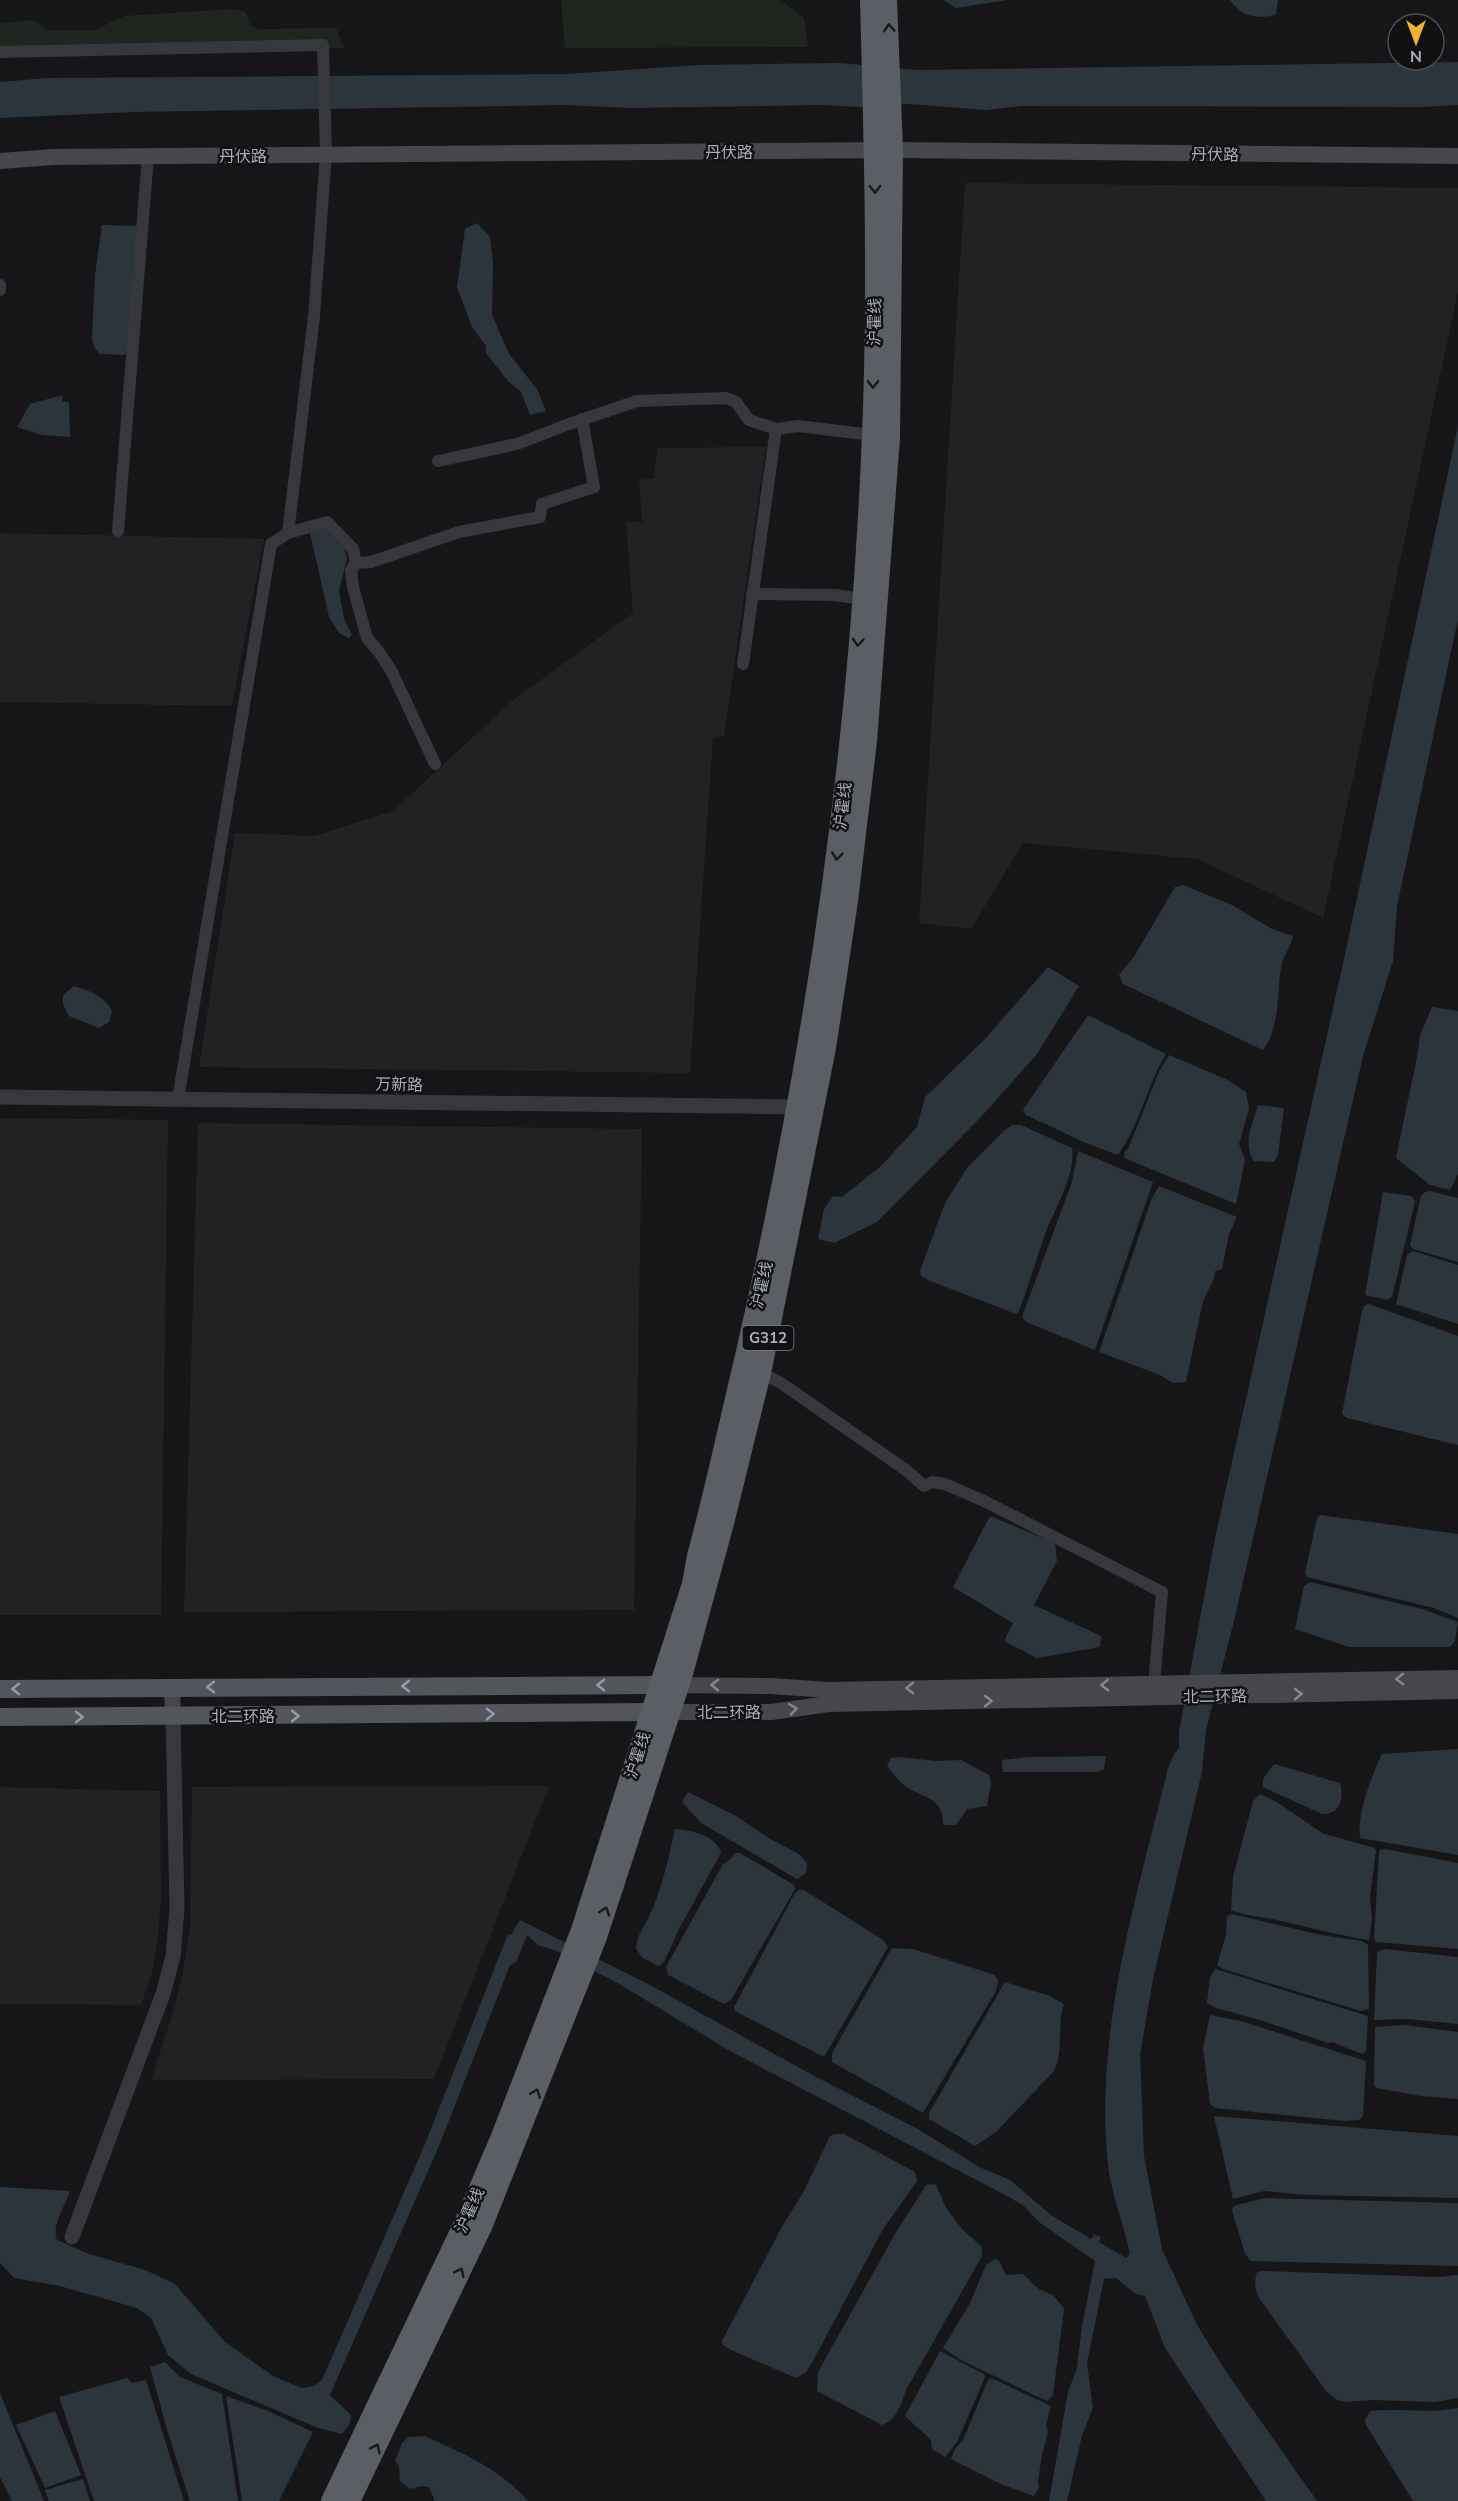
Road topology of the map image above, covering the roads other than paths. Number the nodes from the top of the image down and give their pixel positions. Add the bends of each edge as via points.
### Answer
1 (870, 0) edge
2 (887, 0) edge
3 (0, 52) edge
4 (881, 57) junction
5 (326, 148) junction
6 (884, 150) junction
7 (148, 156) junction
8 (1458, 156) edge
9 (0, 161) edge
10 (0, 285) edge
11 (0, 290) edge
12 (582, 419) junction
13 (776, 429) junction
14 (881, 436) junction
15 (438, 461) dead end
16 (118, 531) dead end
17 (288, 533) junction
18 (356, 563) junction
19 (752, 594) junction
20 (862, 599) junction
21 (743, 664) dead end
22 (435, 764) dead end
23 (0, 1097) edge
24 (178, 1099) junction
25 (798, 1107) junction
26 (761, 1373) junction
27 (1458, 1678) edge
28 (659, 1685) junction
29 (680, 1685) junction
30 (172, 1688) junction
31 (1160, 1688) junction
32 (0, 1689) edge
33 (1240, 1689) junction
34 (1458, 1691) edge
35 (661, 1712) junction
36 (173, 1716) junction
37 (0, 1717) edge
38 (72, 2237) dead end
39 (331, 2501) edge
40 (350, 2501) edge

1 - 4 highway, 沪霍线 / G312
4 -> 2 highway, 沪霍线 / G312
3 - 5 street via 323,45
4 - 6 highway, 沪霍线 / G312
5 - 6 main road, 丹伏路
5 - 7 main road, 丹伏路
5 - 17 street via 314,316
6 - 8 main road, 丹伏路
6 - 14 highway, 沪霍线 / G312 via 876,240
7 - 9 main road, 丹伏路
7 - 16 street
10 - 11 street
12 - 13 street via 637,401 726,398 736,402 749,420
12 - 15 street via 517,444
12 - 18 street via 594,487 542,504 540,517 459,532 371,562
13 - 14 street via 798,426
13 - 19 street
14 - 20 highway, 沪霍线 / G312
14 - 26 highway, 沪霍线 / G312 via 867,741 848,901 826,1048
17 - 18 street via 327,522 353,549
17 - 24 street via 271,544
18 - 22 street via 351,570 353,587 367,638 392,672
19 - 20 street
19 - 21 street
20 -> 25 highway, 沪霍线 / G312 via 832,897
23 - 24 street, 万新路
24 - 25 street, 万新路
25 - 28 highway, 沪霍线 / G312 via 768,1256 692,1584
26 - 29 highway, 沪霍线 / G312
26 - 31 street via 781,1383 924,1486 932,1482 945,1484 1162,1592
27 -> 33 main road, 北二环路
28 - 29 main road, 北二环路
28 -> 30 main road, 北二环路
28 - 35 highway, 沪霍线 / G312
31 -> 29 main road, 北二环路 via 829,1690
29 - 35 highway, 沪霍线 / G312
30 -> 32 main road, 北二环路
30 - 36 main road
31 - 33 main road, 北二环路
35 -> 31 main road, 北二环路 via 771,1712 829,1704
33 -> 34 main road, 北二环路
36 -> 35 main road, 北二环路
35 - 39 highway, 沪霍线 / G312 via 500,2139 465,2222
40 -> 35 highway, 沪霍线 / G312 via 482,2227 597,1937
37 -> 36 main road, 北二环路
36 - 38 street via 177,1909 173,1956 163,1994

